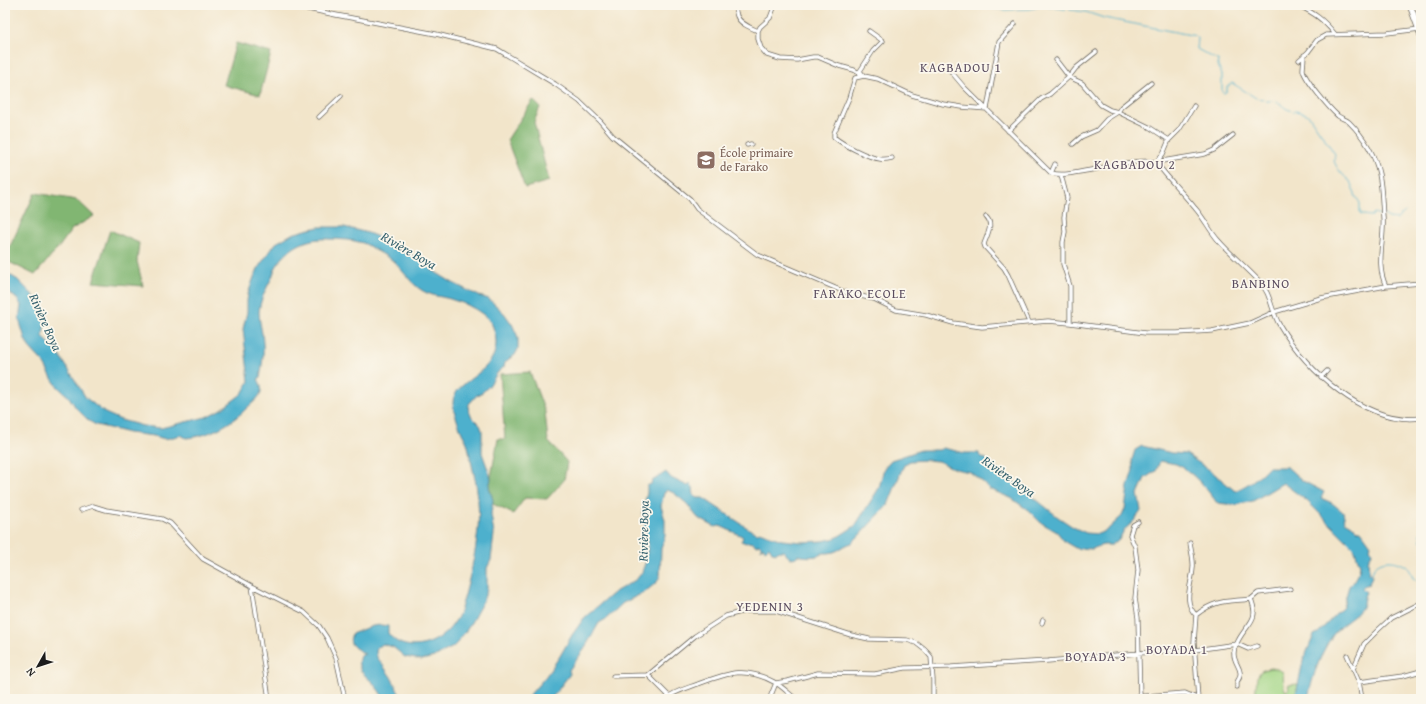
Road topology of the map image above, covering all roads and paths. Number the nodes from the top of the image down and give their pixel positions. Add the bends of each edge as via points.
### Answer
1 (289, 5) edge
2 (731, 5) edge
3 (774, 5) edge
4 (1298, 5) edge
5 (1410, 5) edge
6 (1015, 24) dead end
7 (758, 31) junction
8 (870, 31) dead end
9 (1420, 31) edge
10 (1335, 34) junction
11 (1096, 52) dead end
12 (1304, 55) junction
13 (1056, 60) dead end
14 (1299, 60) dead end
15 (948, 68) dead end
16 (864, 76) junction
17 (1069, 77) junction
18 (1151, 83) dead end
19 (341, 96) dead end
20 (1194, 106) dead end
21 (984, 108) junction
22 (1118, 112) junction
23 (319, 116) dead end
24 (1008, 131) junction
25 (1233, 135) dead end
26 (1169, 140) junction
27 (1073, 144) dead end
28 (892, 158) dead end
29 (1156, 162) junction
30 (1054, 164) dead end
31 (1051, 173) junction
32 (1061, 175) junction
33 (986, 217) dead end
34 (1421, 283) edge
35 (1386, 286) junction
36 (1274, 312) junction
37 (1029, 322) junction
38 (1070, 322) junction
39 (1327, 371) dead end
40 (1321, 377) junction
41 (1421, 418) edge
42 (81, 510) dead end
43 (1138, 522) dead end
44 (1190, 543) dead end
45 (252, 586) junction
46 (1290, 589) dead end
47 (1251, 599) junction
48 (1421, 604) edge
49 (1196, 615) junction
50 (1237, 644) junction
51 (1257, 646) dead end
52 (1195, 650) junction
53 (1139, 653) junction
54 (1347, 655) dead end
55 (933, 667) junction
56 (1353, 669) junction
57 (1421, 670) edge
58 (648, 675) junction
59 (613, 676) dead end
60 (1359, 682) junction
61 (776, 683) junction
62 (1237, 687) dead end
63 (1132, 697) dead end
64 (1140, 697) edge
65 (667, 698) edge
66 (1198, 698) edge
67 (269, 699) edge
68 (345, 699) edge
69 (672, 699) edge
70 (772, 699) edge
71 (796, 699) edge
72 (933, 699) edge
73 (1362, 699) edge

1 - 37 street via 436,34 497,49 579,101 612,136 690,199 697,209 758,255 851,295 874,299 896,310 926,315 953,324 982,327
2 - 7 street via 740,21
3 - 7 street via 770,18
4 - 10 street via 1316,14
5 - 9 highway
6 - 21 street via 999,42 988,103
7 - 16 street via 761,48 767,55 797,60 818,57
8 - 16 street via 883,41 860,71
9 - 10 street
10 - 12 street via 1317,40
11 - 17 street
12 - 14 street
12 - 35 street via 1303,71 1315,91 1360,134 1372,153 1379,174 1383,217 1381,269
13 - 17 street
15 - 21 street
16 - 21 street via 943,104
16 - 28 street via 855,78 834,137 862,153 879,159
17 - 22 street via 1082,83 1101,105
17 - 24 street
18 - 22 street
19 - 23 street
20 - 26 street via 1179,130
21 - 24 street
22 - 26 street
22 - 27 street via 1097,130
24 - 31 street
25 - 29 street via 1205,154
26 - 29 street
29 - 32 street via 1117,165
29 - 36 street via 1218,239 1260,282 1270,298
30 - 31 street
31 - 32 street
32 - 38 street via 1067,198 1063,264 1070,286
33 - 37 street via 990,220 990,225 985,247 1004,268
34 - 35 street
35 - 36 street via 1321,298
36 - 38 street via 1250,323 1212,331 1177,333 1144,333
36 - 40 street via 1288,337
37 - 38 street
39 - 40 street
40 - 41 street via 1356,402 1375,411 1390,416
42 - 45 street via 93,506 162,519 170,523 203,559
43 - 53 street via 1133,525 1130,535 1135,547 1138,570 1135,598
44 - 49 street via 1193,568 1188,595 1191,610
45 - 67 street
45 - 68 street via 304,612 319,626 336,658
46 - 47 street via 1258,594
47 - 49 street via 1222,601 1206,607
47 - 50 street via 1254,618
48 - 56 street via 1391,618 1378,630 1364,644
49 - 52 street
50 - 51 street via 1248,648
50 - 52 street
50 - 62 street via 1234,658 1239,665 1240,678
52 - 53 street
52 - 66 street
53 - 55 street
53 - 64 street
54 - 56 street
55 - 58 street via 931,657 916,643 863,637 776,611 761,610 726,616 695,636
55 - 61 street via 905,668 875,674 818,673
55 - 72 street
56 - 60 street
57 - 60 street via 1403,676
58 - 59 street
58 - 65 street
60 - 73 street
61 - 65 street via 758,675 740,672 720,676
61 - 70 street
61 - 71 street
63 - 64 street
64 - 66 street via 1185,694
65 - 69 street

